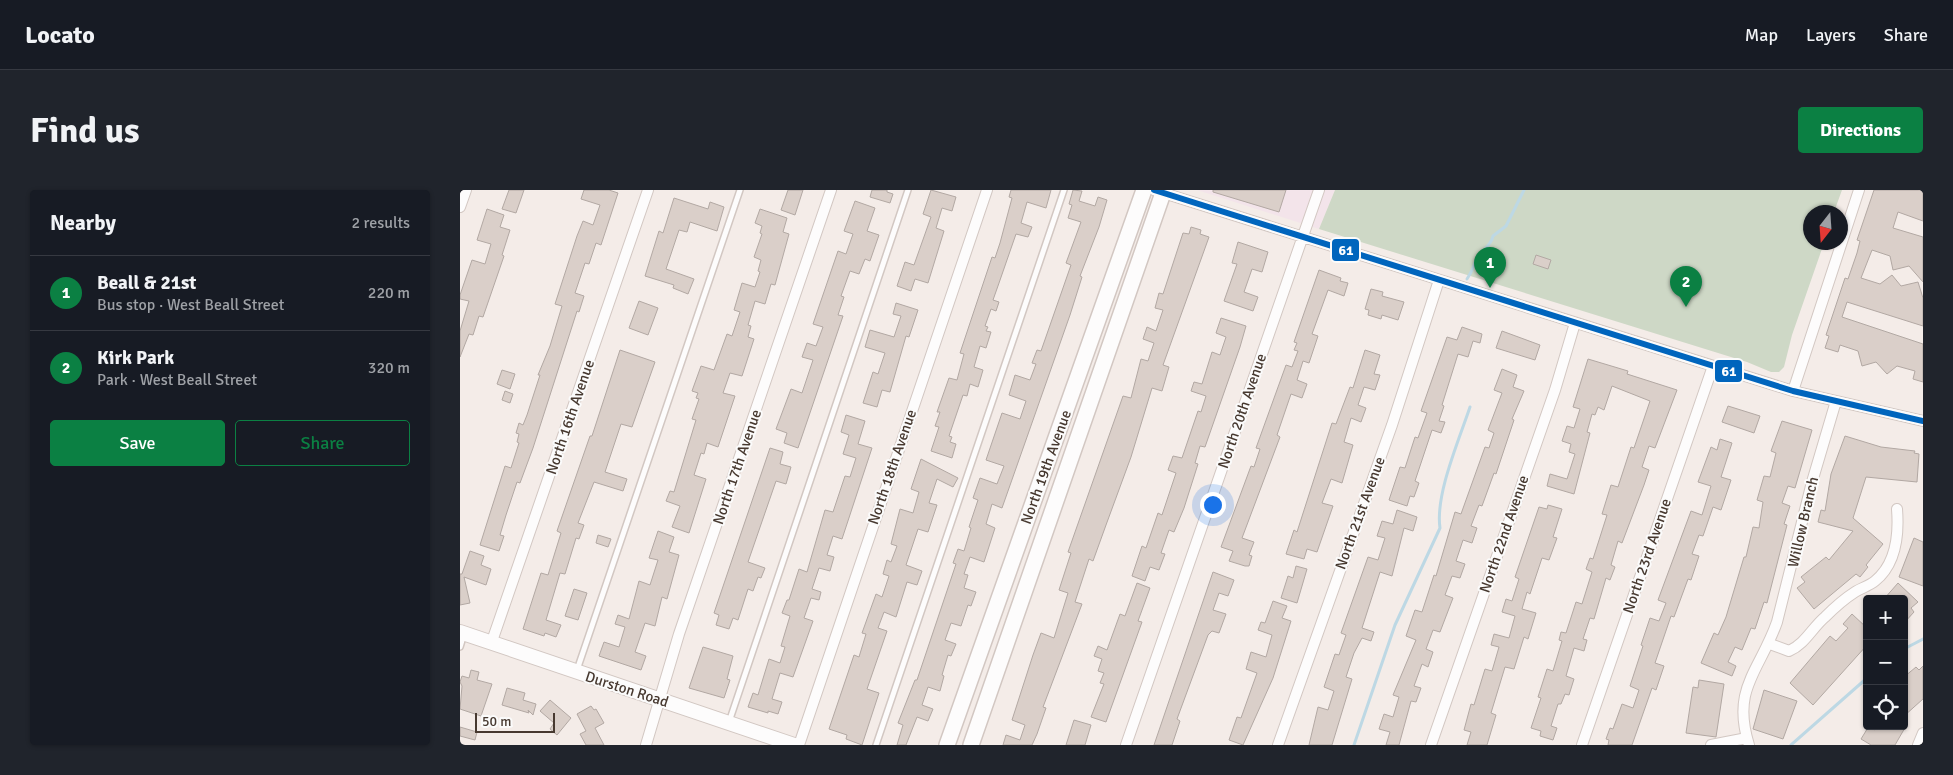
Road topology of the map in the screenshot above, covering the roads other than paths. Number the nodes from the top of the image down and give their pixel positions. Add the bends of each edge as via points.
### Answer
1 (466, 190) edge
2 (648, 190) edge
3 (740, 190) edge
4 (831, 190) edge
5 (908, 190) edge
6 (986, 190) edge
7 (1064, 190) edge
8 (1144, 190) edge
9 (1319, 190) edge
10 (1859, 190) edge
11 (1160, 191) edge
12 (460, 207) edge
13 (1303, 236) junction
14 (1439, 280) junction
15 (1575, 323) junction
16 (1713, 366) junction
17 (1793, 391) junction
18 (1836, 401) junction
19 (1923, 421) edge
20 (1897, 509) dead end
21 (461, 637) edge
22 (491, 644) junction
23 (1770, 644) junction
24 (576, 673) junction
25 (658, 700) junction
26 (728, 723) junction
27 (1923, 733) edge
28 (1748, 742) edge
29 (646, 745) edge
30 (794, 745) edge
31 (799, 745) edge
32 (876, 745) edge
33 (947, 745) edge
34 (971, 745) edge
35 (1126, 745) edge
36 (1278, 745) edge
37 (1432, 745) edge
38 (1582, 745) edge
39 (1711, 745) edge
40 (1918, 745) edge

1 - 12 street
2 - 22 street, North 16th Avenue
3 - 24 lane
4 - 25 street, North 17th Avenue
5 - 26 lane
6 - 31 street, North 18th Avenue
7 - 32 lane
8 - 33 main road, North 19th Avenue
9 - 13 street, North 20th Avenue
10 - 17 street
11 - 13 street
11 - 34 main road, North 19th Avenue
13 - 14 street
13 - 35 street, North 20th Avenue
14 - 15 street
14 - 36 street, North 21st Avenue via 1392,425
15 - 16 street
15 - 37 street, North 22nd Avenue
16 - 17 street
16 - 38 street, North 23rd Avenue
17 - 18 street
18 - 19 street
18 - 23 street, Willow Branch
20 - 23 street via 1895,547 1887,566 1875,581 1848,596 1821,620 1799,647 1789,651
21 - 22 main road, Durston Road
22 - 24 main road, Durston Road
23 - 28 street, Willow Branch via 1745,691 1743,707
24 - 25 main road, Durston Road
25 - 26 main road, Durston Road
25 - 29 street, North 17th Avenue
26 - 30 main road, Durston Road
27 - 40 street
28 - 39 street, Willow Branch

